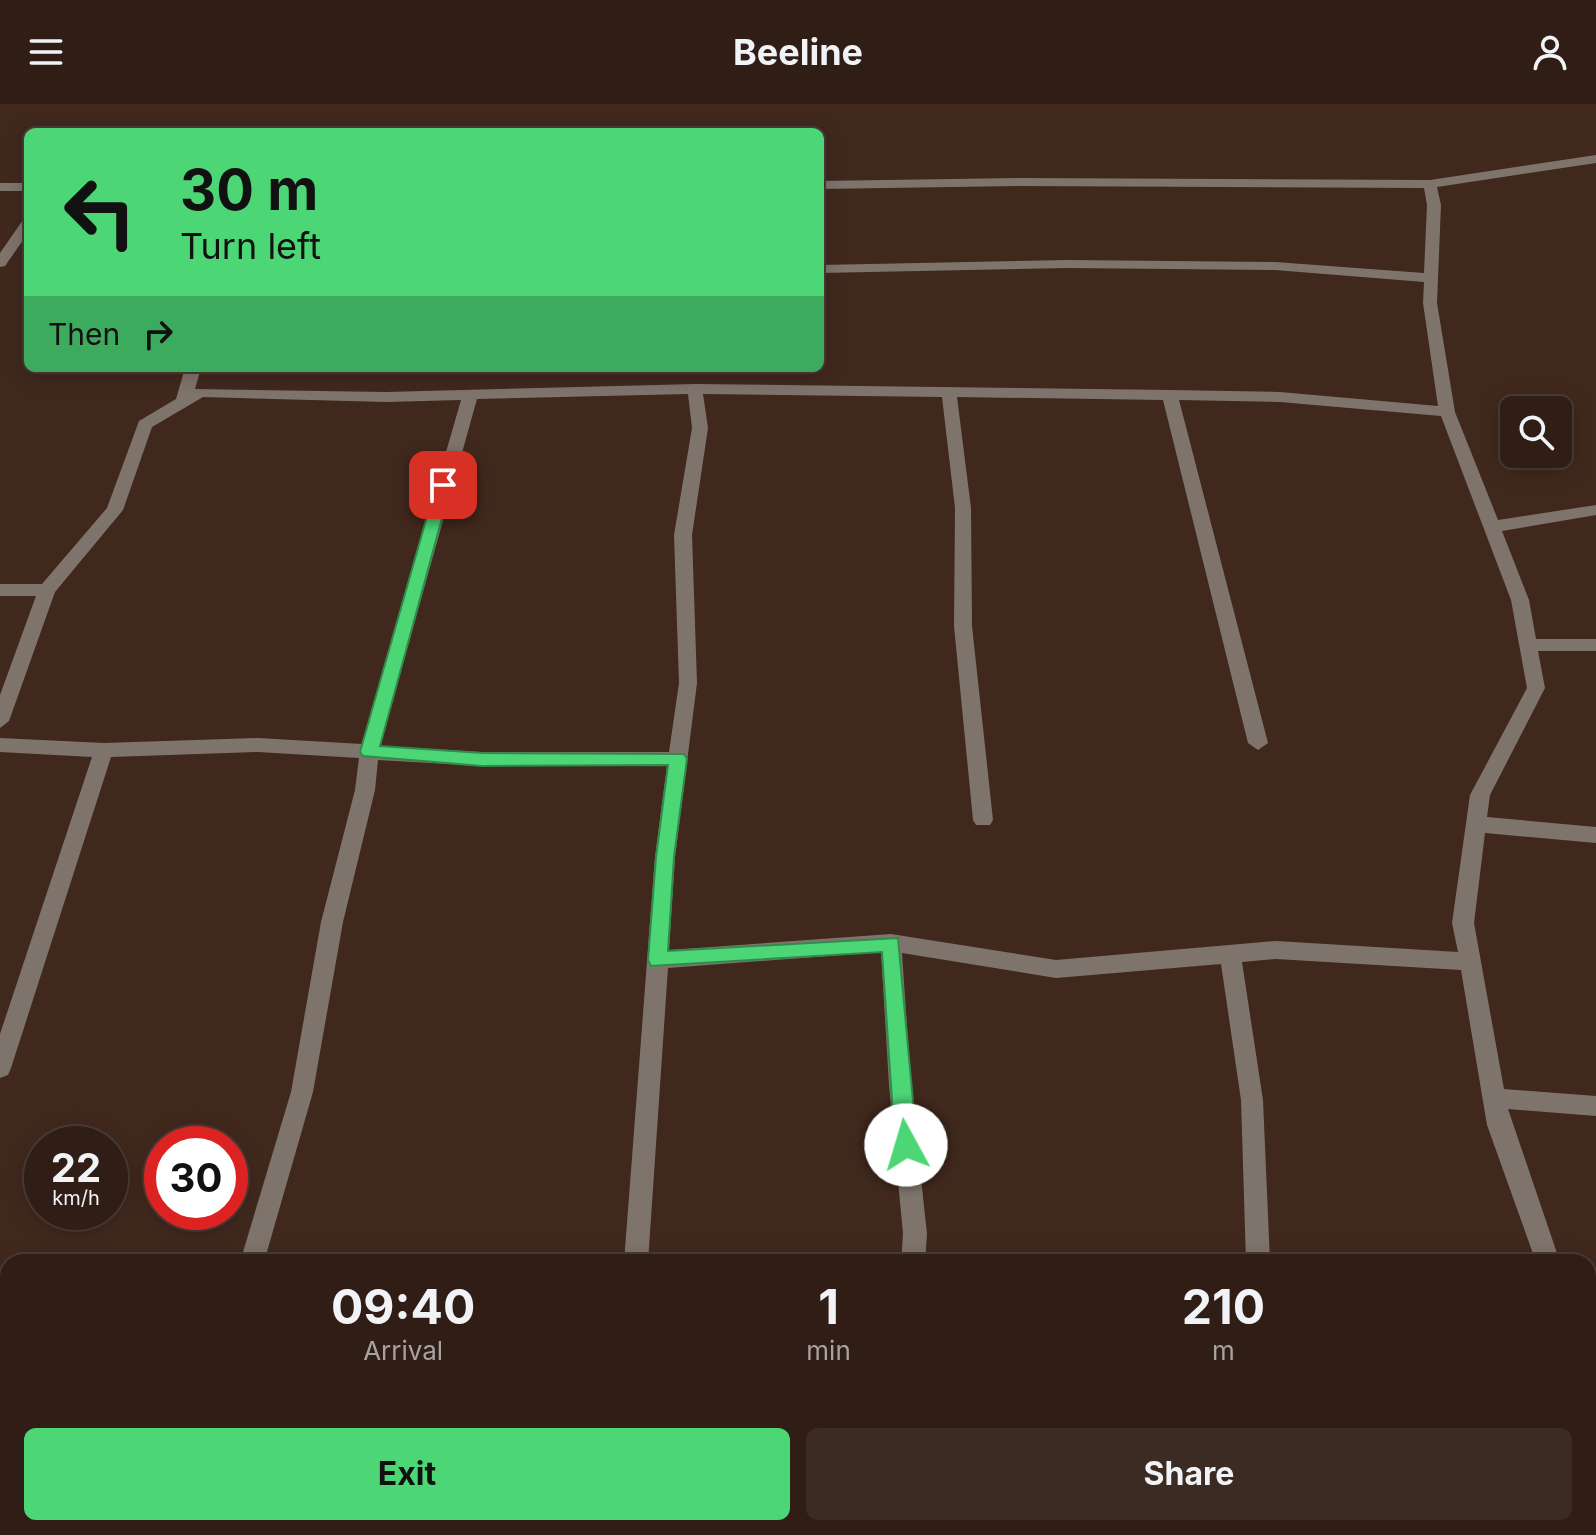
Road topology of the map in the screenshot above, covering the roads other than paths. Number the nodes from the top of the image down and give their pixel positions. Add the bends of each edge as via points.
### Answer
1 (1596, 159) edge
2 (1430, 184) junction
3 (824, 185) edge
4 (0, 187) edge
5 (24, 187) edge
6 (24, 229) edge
7 (0, 263) edge
8 (824, 269) edge
9 (1431, 278) junction
10 (192, 372) edge
11 (695, 389) junction
12 (949, 392) junction
13 (470, 395) junction
14 (1170, 395) junction
15 (183, 402) junction
16 (1447, 412) junction
17 (1596, 510) edge
18 (1490, 527) junction
19 (0, 590) edge
20 (47, 590) junction
21 (1528, 645) junction
22 (1596, 645) edge
23 (0, 721) edge
24 (1258, 743) dead end
25 (0, 745) edge
26 (104, 750) junction
27 (369, 752) junction
28 (678, 759) junction
29 (983, 820) dead end
30 (1476, 824) junction
31 (1596, 835) edge
32 (891, 943) junction
33 (1230, 954) junction
34 (658, 960) junction
35 (1470, 962) junction
36 (0, 1068) edge
37 (1495, 1098) junction
38 (1596, 1106) edge
39 (254, 1254) edge
40 (637, 1254) edge
41 (914, 1254) edge
42 (1258, 1254) edge
43 (1545, 1254) edge

1 - 2 street
2 - 3 street
2 - 9 street
4 - 5 street
6 - 7 street
8 - 9 street via 1275,266
9 - 16 street
10 - 15 street
11 - 12 street
11 - 13 street
11 - 28 street via 700,428 683,535 688,683
12 - 14 street
12 - 29 street via 963,508 963,626
13 - 15 street via 200,392
13 - 27 street
14 - 16 street via 1280,397
14 - 24 street
15 - 20 street via 145,424 115,510
16 - 18 street
17 - 18 street
18 - 21 street via 1520,600
19 - 20 street
20 - 23 street
21 - 22 street
21 - 30 street via 1536,688 1480,795
25 - 26 street
26 - 27 street via 258,745
26 - 36 street
27 - 28 street via 482,759
27 - 39 street via 302,1092
28 - 34 street
30 - 31 street
30 - 35 street via 1463,923
32 - 33 street via 1056,969
32 - 34 street
32 - 41 street
33 - 35 street via 1276,950
33 - 42 street via 1252,1100
34 - 40 street
35 - 37 street
37 - 38 street
37 - 43 street via 1499,1125

